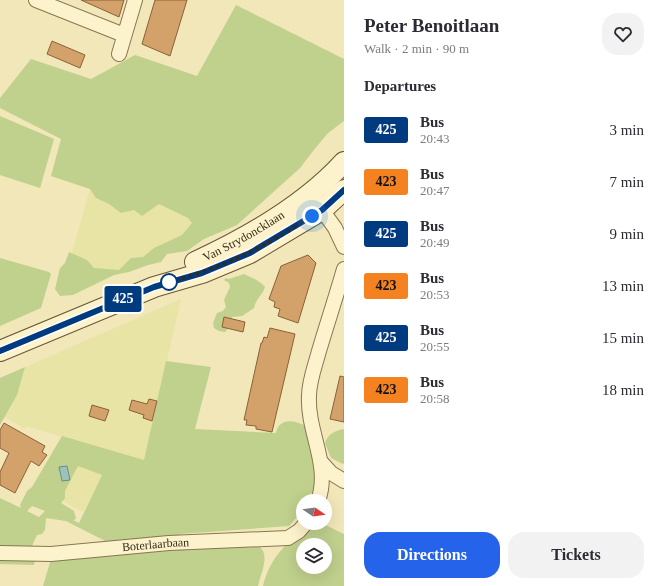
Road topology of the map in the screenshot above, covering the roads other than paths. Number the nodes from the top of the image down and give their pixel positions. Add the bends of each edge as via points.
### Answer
1 (36, 0) edge
2 (135, 0) edge
3 (124, 35) junction
4 (119, 54) dead end
5 (344, 162) edge
6 (344, 190) edge
7 (310, 192) junction
8 (322, 210) junction
9 (343, 240) edge
10 (344, 269) edge
11 (154, 287) junction
12 (0, 351) edge
13 (321, 462) junction
14 (344, 481) edge
15 (320, 494) edge
16 (300, 530) edge
17 (0, 553) edge

1 - 3 street
2 - 3 street
3 - 4 street
5 - 7 main road
6 - 8 main road
7 - 8 street
7 - 11 main road, Van Strydoncklaan via 268,223
8 - 9 street
8 - 11 main road, Van Strydoncklaan via 250,253 202,273
10 - 13 street via 309,394 311,422
11 - 12 main road, Van Strydoncklaan
13 - 14 street via 331,473
13 - 15 street
16 - 17 street, Boterlaarbaan via 288,538 169,543 51,554

